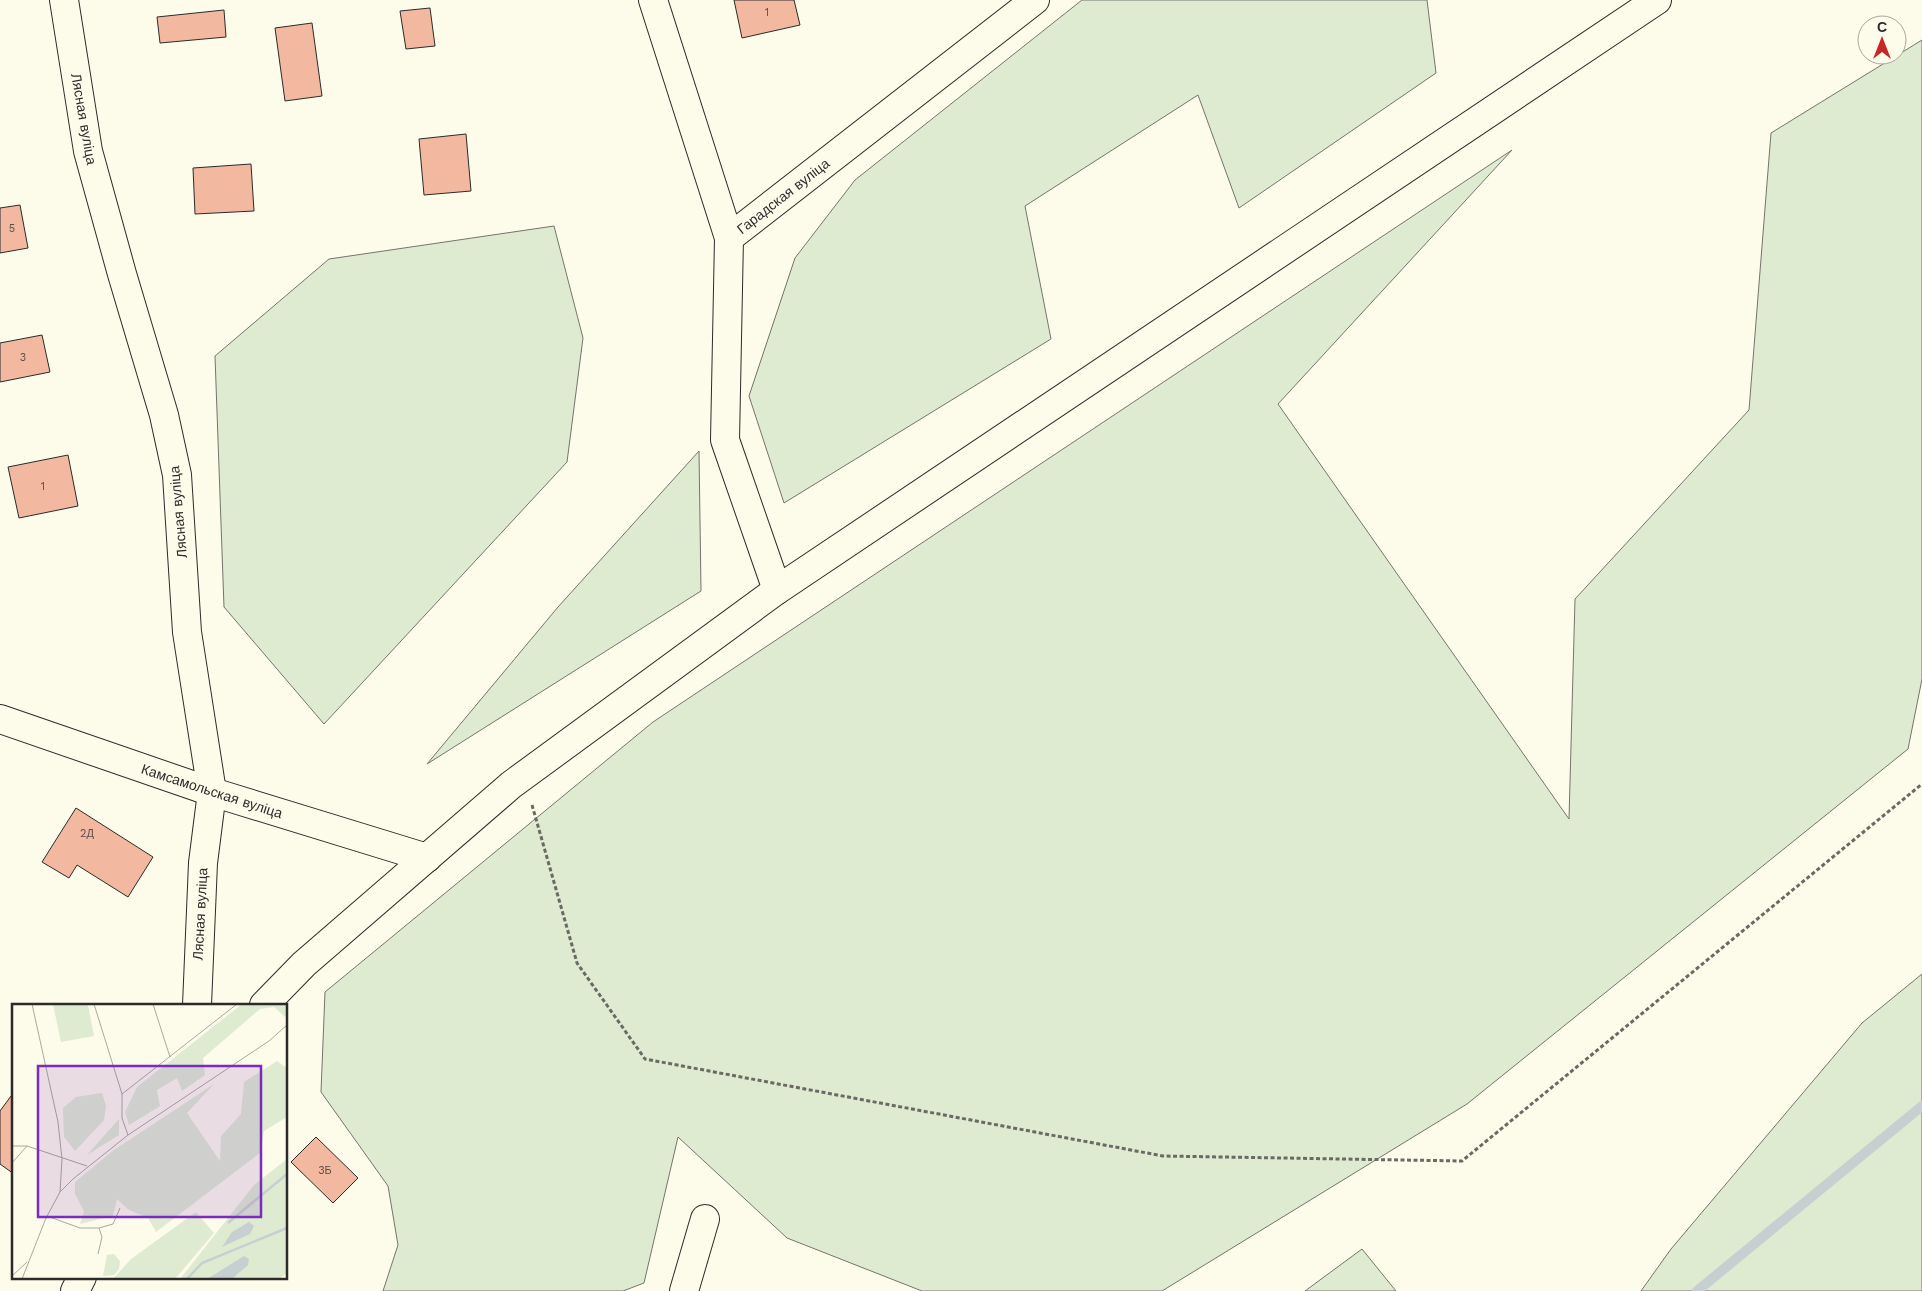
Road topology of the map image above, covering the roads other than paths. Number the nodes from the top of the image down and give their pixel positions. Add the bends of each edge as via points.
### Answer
1 (64, 0) edge
2 (653, 0) edge
3 (1034, 0) edge
4 (1657, 0) edge
5 (729, 238) junction
6 (777, 590) junction
7 (0, 718) edge
8 (212, 792) junction
9 (427, 858) junction
10 (196, 1004) edge
11 (265, 1004) edge
12 (705, 1219) dead end
13 (684, 1291) edge

1 - 8 street, Лясная вуліца via 88,151 164,415 177,475 187,632
2 - 5 street, Гарадская вуліца
3 - 5 street, Гарадская вуліца
4 - 6 street
5 - 6 street via 725,440
6 - 9 street via 518,781
7 - 8 street, Камсамольская вуліца
8 - 9 street, Камсамольская вуліца
8 - 10 street, Лясная вуліца via 202,863
9 - 11 street via 304,964
12 - 13 street

